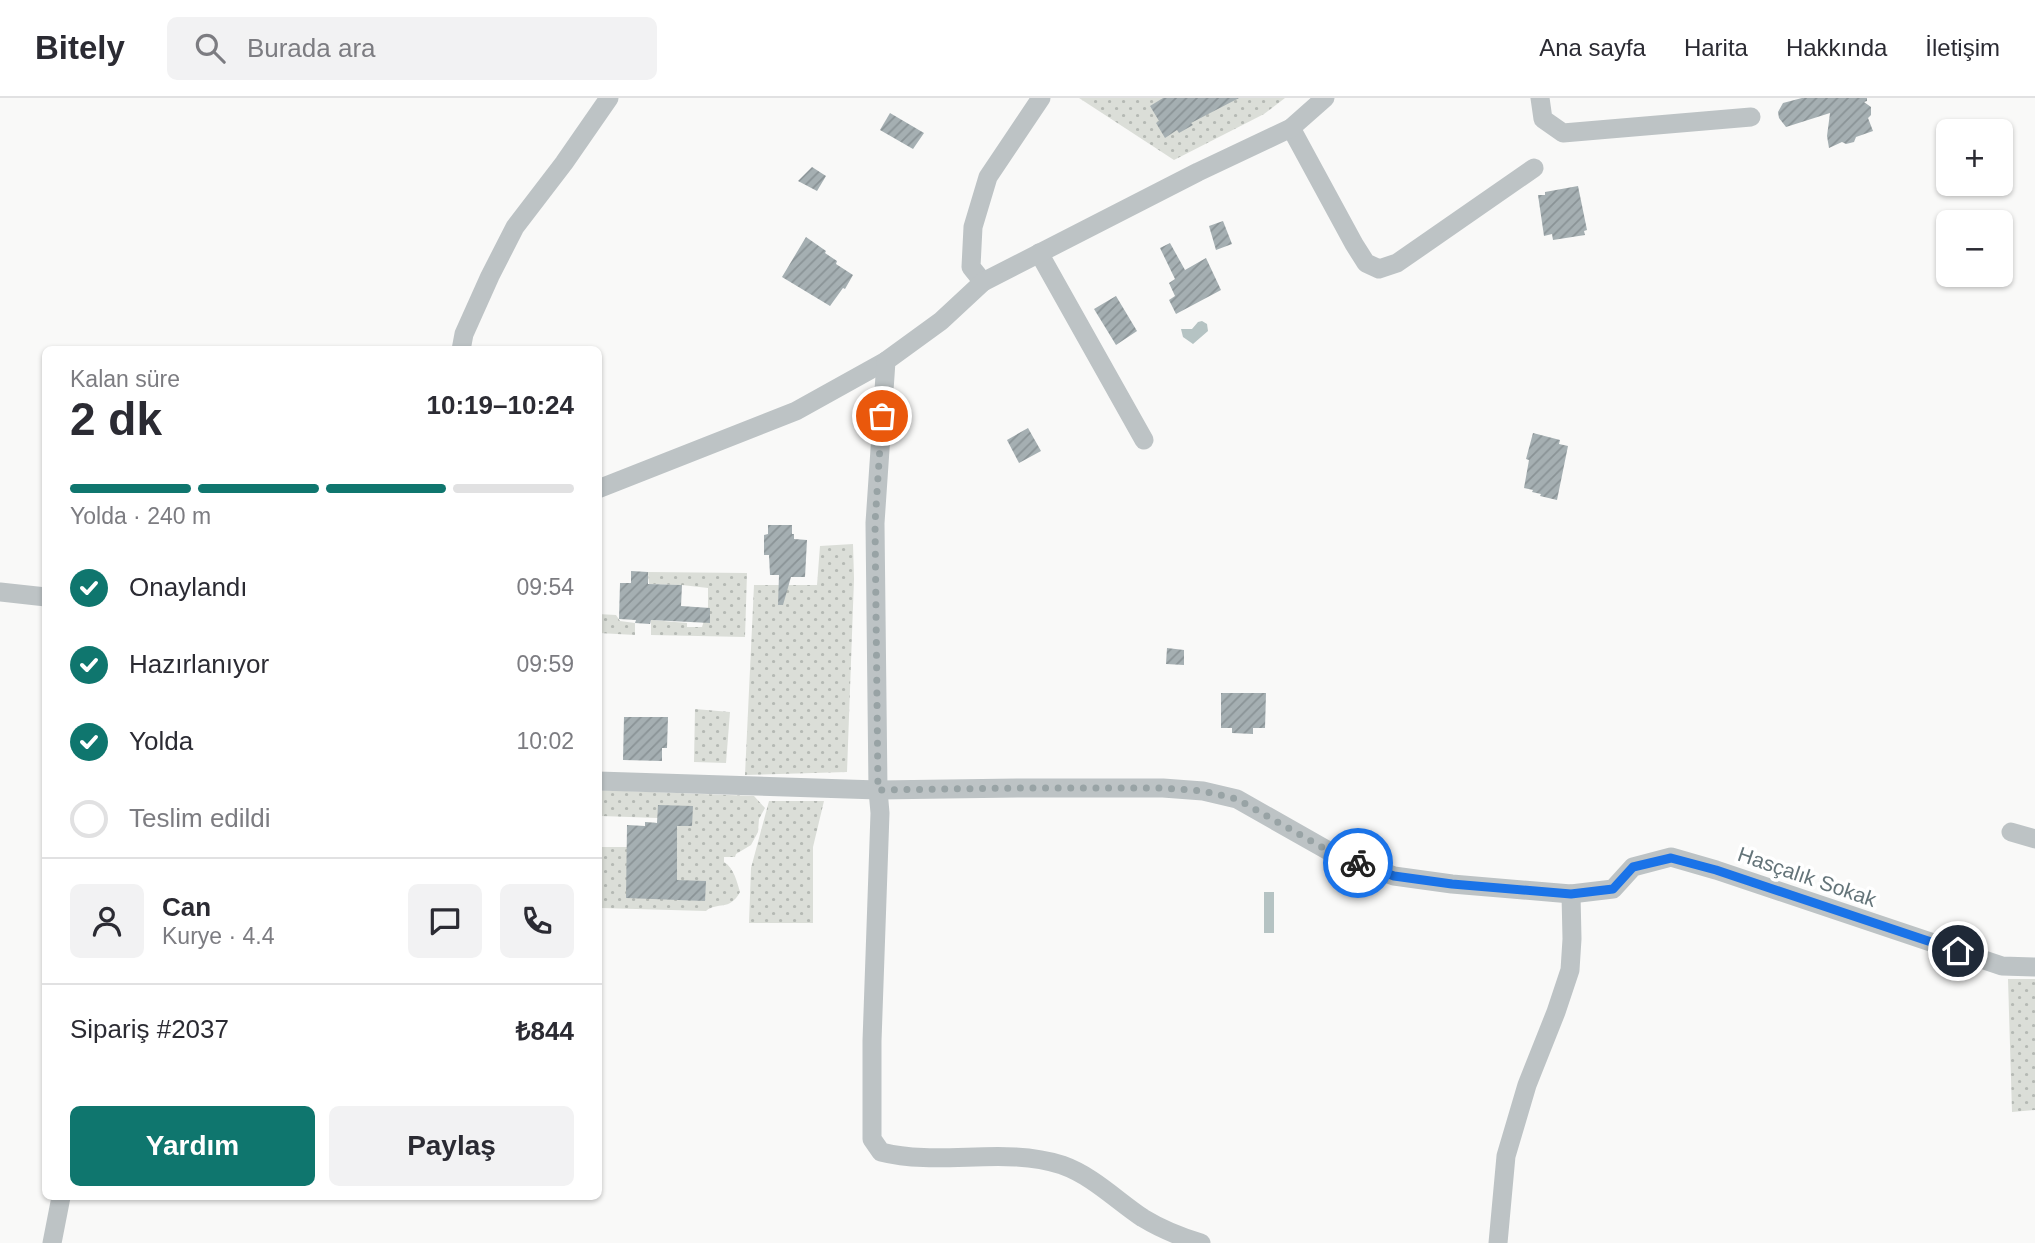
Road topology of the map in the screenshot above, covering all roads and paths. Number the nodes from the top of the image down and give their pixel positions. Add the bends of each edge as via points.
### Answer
1 (609, 98) edge
2 (1041, 98) edge
3 (1325, 98) edge
4 (1540, 98) edge
5 (1751, 117) dead end
6 (1291, 128) junction
7 (1534, 168) dead end
8 (1039, 254) junction
9 (983, 282) junction
10 (462, 346) edge
11 (886, 361) junction
12 (1144, 440) dead end
13 (602, 487) edge
14 (0, 592) edge
15 (42, 597) edge
16 (602, 781) edge
17 (878, 790) junction
18 (2011, 832) dead end
19 (2035, 839) edge
20 (1571, 894) junction
21 (2035, 967) edge
22 (60, 1200) edge
23 (52, 1243) edge
24 (1201, 1243) edge
25 (1498, 1243) edge

1 - 10 street via 515,227
2 - 9 street via 988,177 973,227 971,267
3 - 6 street
4 - 5 street via 1543,119 1563,133
6 - 7 street via 1353,244 1366,263 1379,269 1397,263
6 - 8 street
8 - 9 street
8 - 12 street
9 - 11 street via 941,321
11 - 13 street via 796,411
11 - 17 street via 875,523
14 - 15 street
16 - 17 street, Hasçalık Sokak
17 - 20 street, Hasçalık Sokak via 1203,791 1237,799 1334,854 1394,876
17 - 24 street via 872,1139 881,1152 903,1157 1030,1158 1063,1166 1095,1182 1144,1219
18 - 19 street
20 - 21 street, Hasçalık Sokak via 1613,889 1633,867 1671,858 2003,967
20 - 25 street via 1570,970 1506,1156
22 - 23 street

